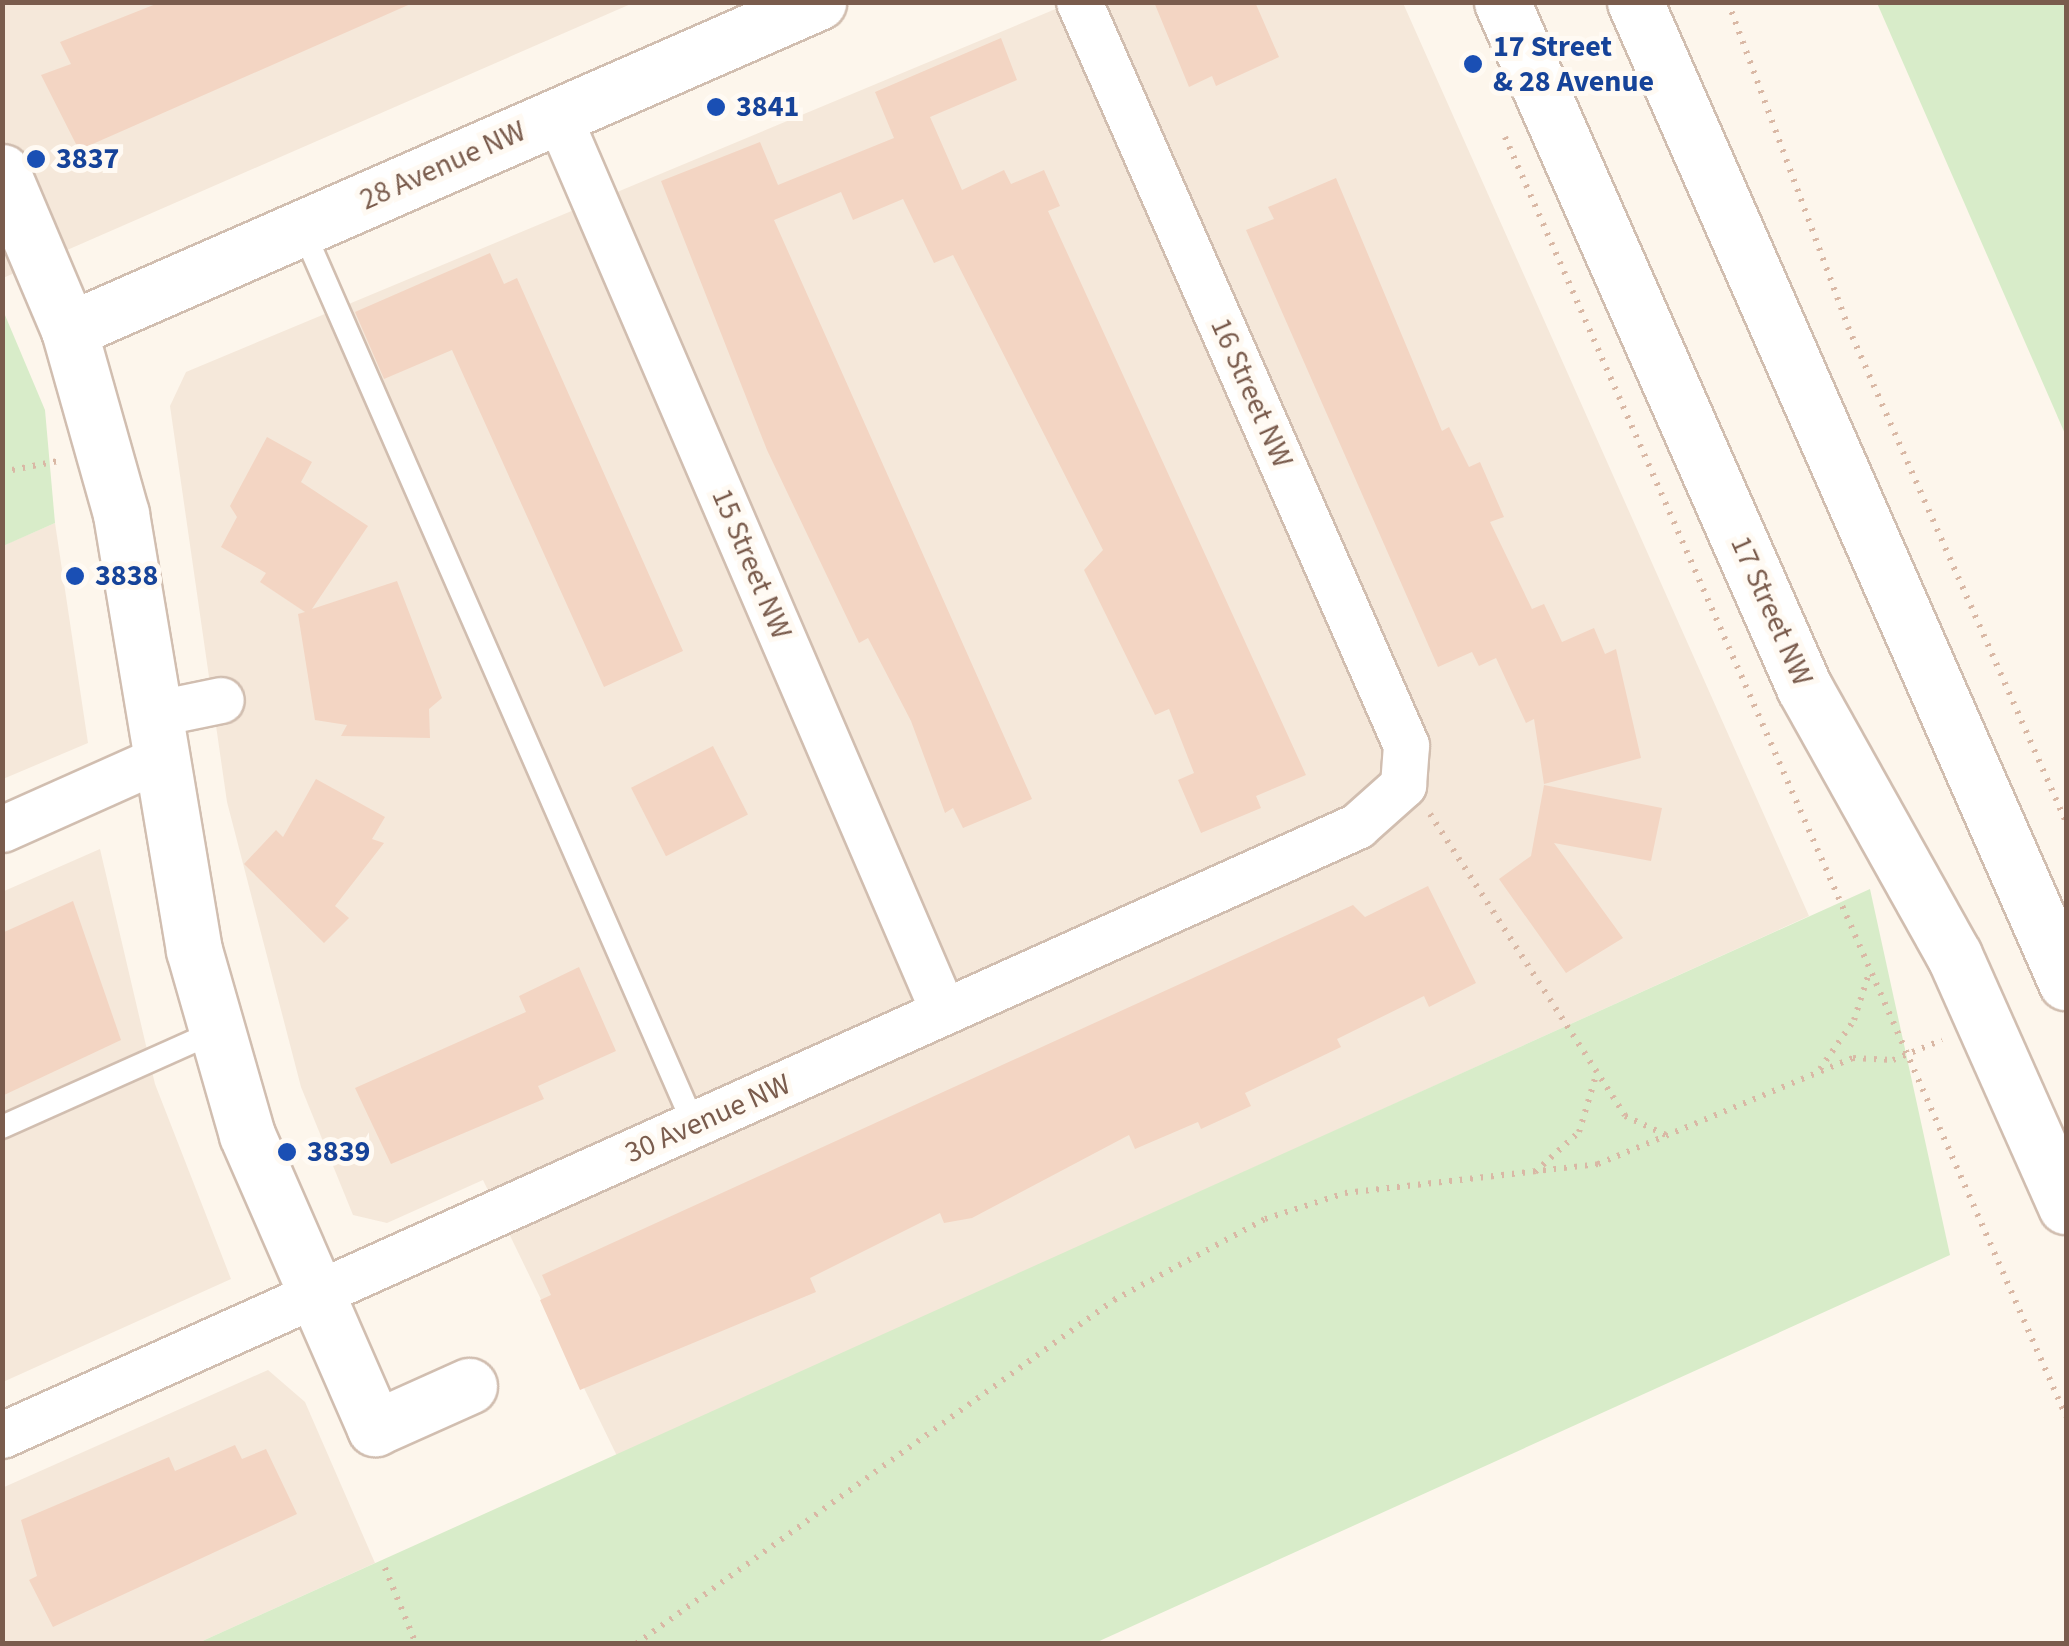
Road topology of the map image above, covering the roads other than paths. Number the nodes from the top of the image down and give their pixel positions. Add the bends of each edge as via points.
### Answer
1 (818, 2) edge
2 (1079, 2) edge
3 (1502, 2) edge
4 (1635, 2) edge
5 (558, 116) junction
6 (2, 172) edge
7 (302, 228) junction
8 (68, 330) junction
9 (221, 700) dead end
10 (161, 735) junction
11 (1403, 785) joint
12 (2, 829) edge
13 (2066, 982) edge
14 (944, 1012) junction
15 (214, 1032) junction
16 (694, 1126) junction
17 (2, 1127) edge
18 (2066, 1206) edge
19 (316, 1296) junction
20 (469, 1386) dead end
21 (2, 1435) edge

1 - 5 main road, 28 Avenue NW
2 - 11 street, 16 Street NW via 1406,745
3 - 18 main road, 17 Street NW via 1826,734 1954,955
4 - 13 main road
5 - 7 main road, 28 Avenue NW
5 - 14 street, 15 Street NW
6 - 8 main road
7 - 8 main road, 28 Avenue NW
7 - 16 lane
8 - 10 main road via 121,514
9 - 10 street
10 - 12 street
10 - 15 main road
11 - 14 street, 30 Avenue NW via 1357,826
14 - 16 street, 30 Avenue NW
15 - 17 lane
15 - 19 main road
16 - 19 street, 30 Avenue NW
19 - 20 main road via 374,1428
19 - 21 street, 30 Avenue NW

